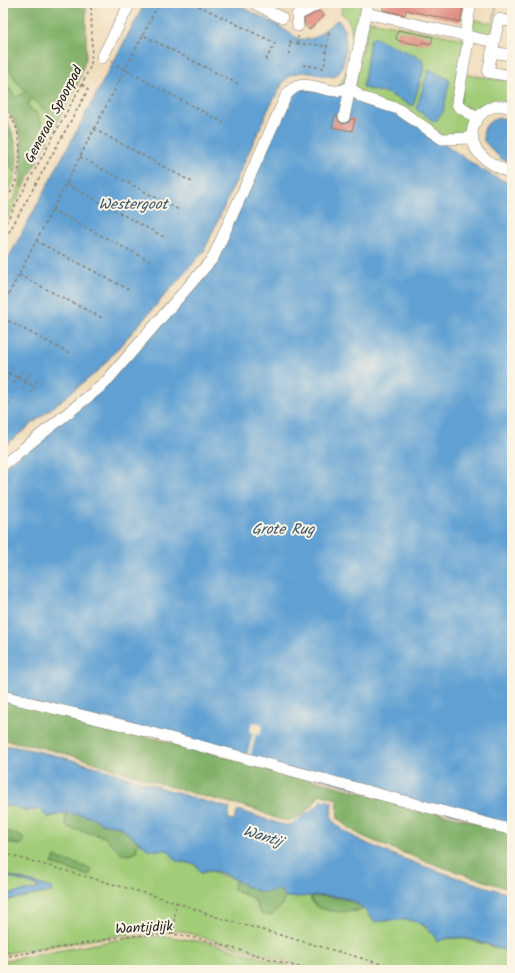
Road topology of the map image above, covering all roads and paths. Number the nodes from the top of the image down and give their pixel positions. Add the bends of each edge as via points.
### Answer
1 (91, 3) edge
2 (130, 3) edge
3 (160, 3) edge
4 (193, 3) edge
5 (254, 3) edge
6 (320, 3) edge
7 (472, 3) edge
8 (367, 8) edge
9 (282, 18) dead end
10 (512, 22) edge
11 (298, 26) dead end
12 (328, 30) dead end
13 (143, 34) junction
14 (465, 35) junction
15 (291, 38) dead end
16 (290, 44) junction
17 (493, 47) junction
18 (327, 48) junction
19 (289, 54) dead end
20 (510, 55) dead end
21 (105, 60) joint
22 (264, 63) dead end
23 (303, 66) dead end
24 (324, 68) junction
25 (125, 70) junction
26 (324, 72) dead end
27 (512, 76) edge
28 (82, 84) junction
29 (238, 84) dead end
30 (350, 87) junction
31 (3, 106) edge
32 (512, 109) edge
33 (344, 117) dead end
34 (477, 118) junction
35 (224, 123) dead end
36 (94, 129) junction
37 (473, 138) junction
38 (80, 157) junction
39 (512, 174) edge
40 (192, 182) dead end
41 (66, 184) junction
42 (3, 203) edge
43 (52, 210) junction
44 (179, 210) dead end
45 (3, 228) edge
46 (164, 237) dead end
47 (36, 241) junction
48 (3, 243) edge
49 (150, 261) dead end
50 (19, 275) junction
51 (128, 289) dead end
52 (3, 306) edge
53 (3, 318) edge
54 (104, 319) dead end
55 (70, 353) dead end
56 (5, 362) dead end
57 (3, 366) edge
58 (13, 366) dead end
59 (3, 370) edge
60 (22, 370) dead end
61 (10, 373) junction
62 (30, 374) dead end
63 (18, 377) junction
64 (38, 379) dead end
65 (6, 380) dead end
66 (26, 381) junction
67 (14, 384) dead end
68 (34, 386) junction
69 (22, 389) dead end
70 (31, 393) dead end
71 (6, 395) dead end
72 (13, 398) dead end
73 (3, 402) edge
74 (8, 405) junction
75 (3, 415) edge
76 (3, 466) edge
77 (3, 696) edge
78 (512, 830) edge
79 (3, 852) edge
80 (176, 902) junction
81 (173, 934) junction
82 (3, 957) edge
83 (306, 970) edge
84 (403, 970) edge

1 - 28 path, Generaal Spoorpad via 91,65
2 - 21 lane
3 - 13 path
4 - 22 path via 275,43
5 - 9 lane
6 - 11 lane via 297,15
7 - 14 lane
8 - 14 lane
8 - 30 lane
10 - 17 lane via 499,19
12 - 18 path
13 - 25 path
13 - 29 path
14 - 17 lane
14 - 34 lane via 468,42 456,102
15 - 16 path
16 - 18 path via 320,45
16 - 19 path
17 - 20 lane
17 - 27 lane via 488,72
18 - 24 path
21 - 25 path
23 - 24 path
24 - 26 path
25 - 35 path
25 - 36 path
28 - 45 path, Generaal Spoorpad
28 - 48 path via 88,90
30 - 33 lane
30 - 37 lane via 361,97 398,109 442,139
30 - 76 lane via 338,91 302,85 288,93 213,258 104,384
31 - 42 path via 17,129 20,157 15,182
32 - 34 lane via 500,105 492,106
34 - 37 lane
36 - 38 path
36 - 40 path
37 - 39 lane via 476,149 498,167
38 - 41 path
38 - 44 path
41 - 43 path
41 - 46 path
43 - 47 path
43 - 49 path
47 - 50 path
47 - 51 path
50 - 52 path
50 - 54 path
53 - 55 path
56 - 57 path
58 - 61 path
59 - 61 path
60 - 63 path
61 - 63 path
61 - 65 path
62 - 66 path
63 - 66 path
63 - 67 path
64 - 68 path
66 - 68 path
66 - 69 path
68 - 70 path
71 - 73 path
72 - 74 path
73 - 74 path
74 - 75 path
77 - 78 lane via 126,726
79 - 80 path
80 - 81 path
80 - 84 path via 213,916
81 - 82 path, Wantijdijk via 127,936
81 - 83 path, Wantijdijk via 205,940

